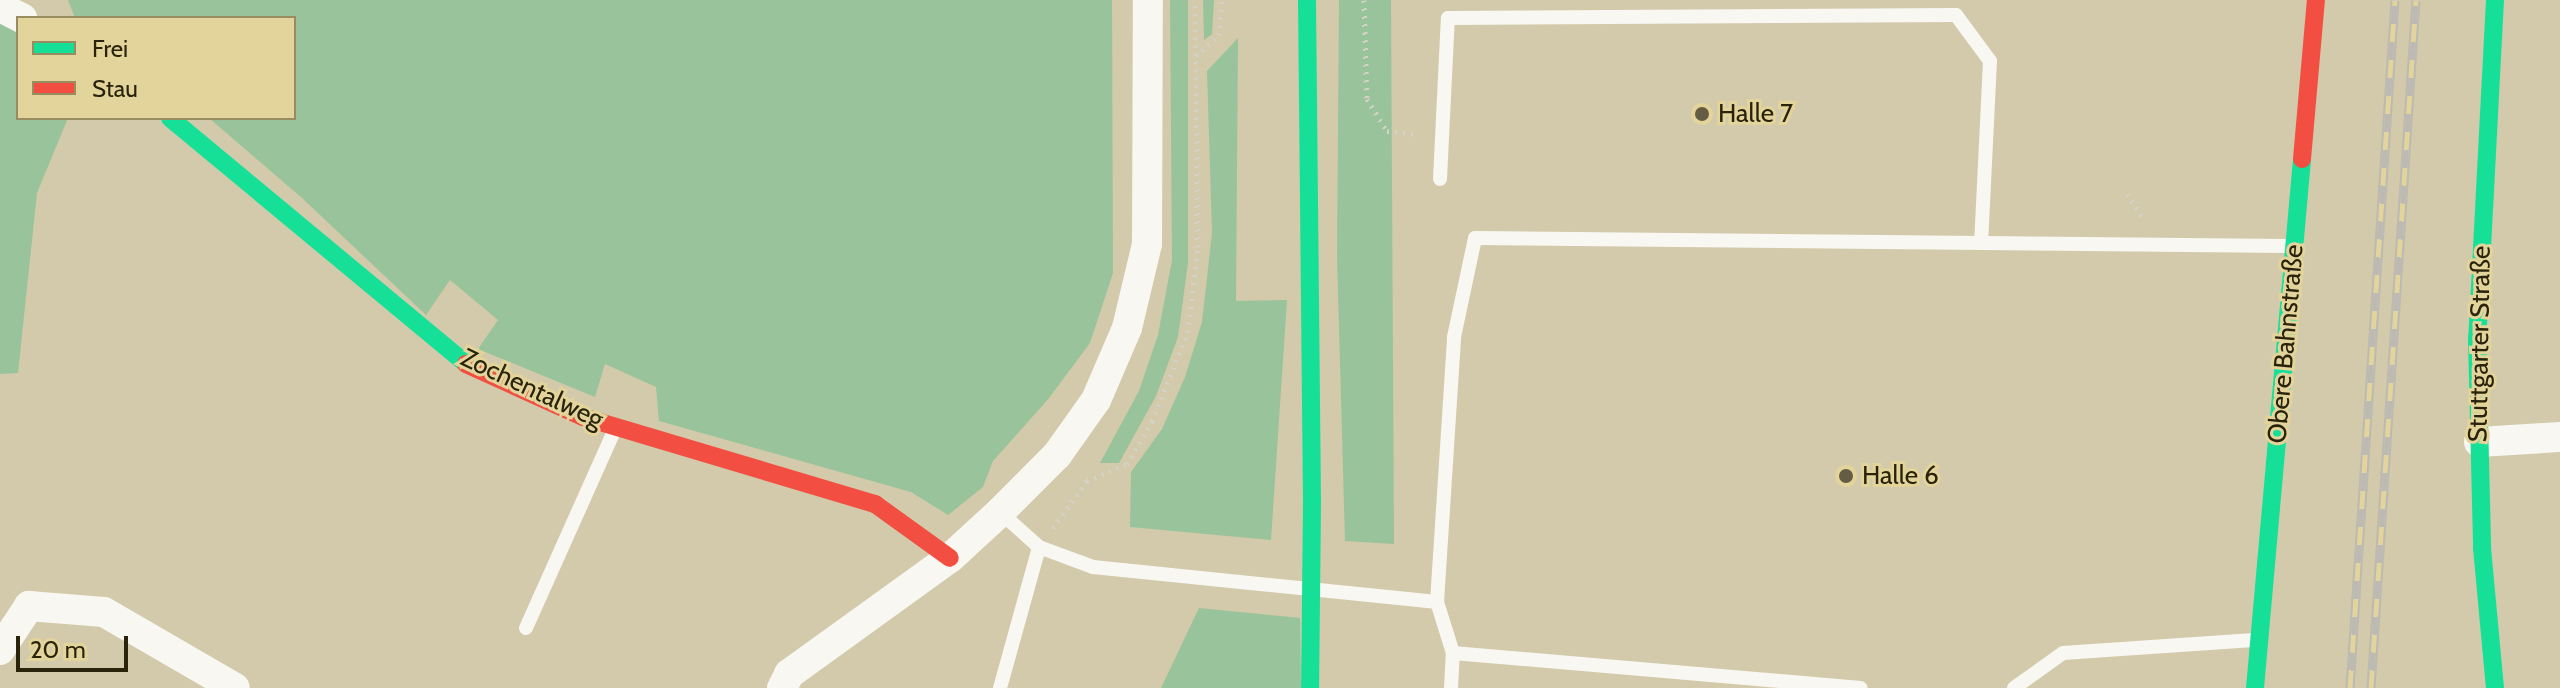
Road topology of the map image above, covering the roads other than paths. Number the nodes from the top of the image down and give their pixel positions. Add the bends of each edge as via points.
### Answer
1 (1148, 0) edge
2 (1307, 0) edge
3 (2316, 0) edge
4 (2495, 0) edge
5 (0, 7) edge
6 (18, 16) edge
7 (172, 120) edge
8 (1440, 179) dead end
9 (1981, 243) junction
10 (2295, 246) junction
11 (616, 427) junction
12 (2560, 437) edge
13 (2479, 442) junction
14 (1000, 512) junction
15 (1039, 547) junction
16 (950, 558) junction
17 (1437, 602) junction
18 (526, 628) dead end
19 (2260, 639) junction
20 (0, 650) edge
21 (1453, 653) junction
22 (235, 688) edge
23 (782, 688) edge
24 (1000, 688) edge
25 (1310, 688) edge
26 (1451, 688) edge
27 (1861, 688) edge
28 (2014, 688) edge
29 (2255, 688) edge
30 (2495, 688) edge

1 - 14 street via 1147,244 1127,328 1096,400 1057,455
2 - 25 main road
3 - 10 main road, Obere Bahnstraße
4 - 13 main road, Stuttgarter Straße via 2477,338
5 - 6 street
7 - 11 main road, Zochentalweg via 465,364
8 - 9 lane via 1448,18 1956,15 1990,61
9 - 10 lane
9 - 17 lane via 1475,238 1454,337
10 - 19 main road, Obere Bahnstraße
11 - 16 main road, Zochentalweg via 875,504
11 - 18 lane
12 - 13 street
13 - 30 main road, Stuttgarter Straße
14 - 15 lane
14 - 16 street
15 - 17 lane via 1093,567
15 - 24 lane
16 - 23 street via 789,674
17 - 21 lane
19 - 28 lane via 2063,653
19 - 29 main road, Obere Bahnstraße
20 - 22 street via 29,606 104,612
21 - 26 lane
21 - 27 lane

